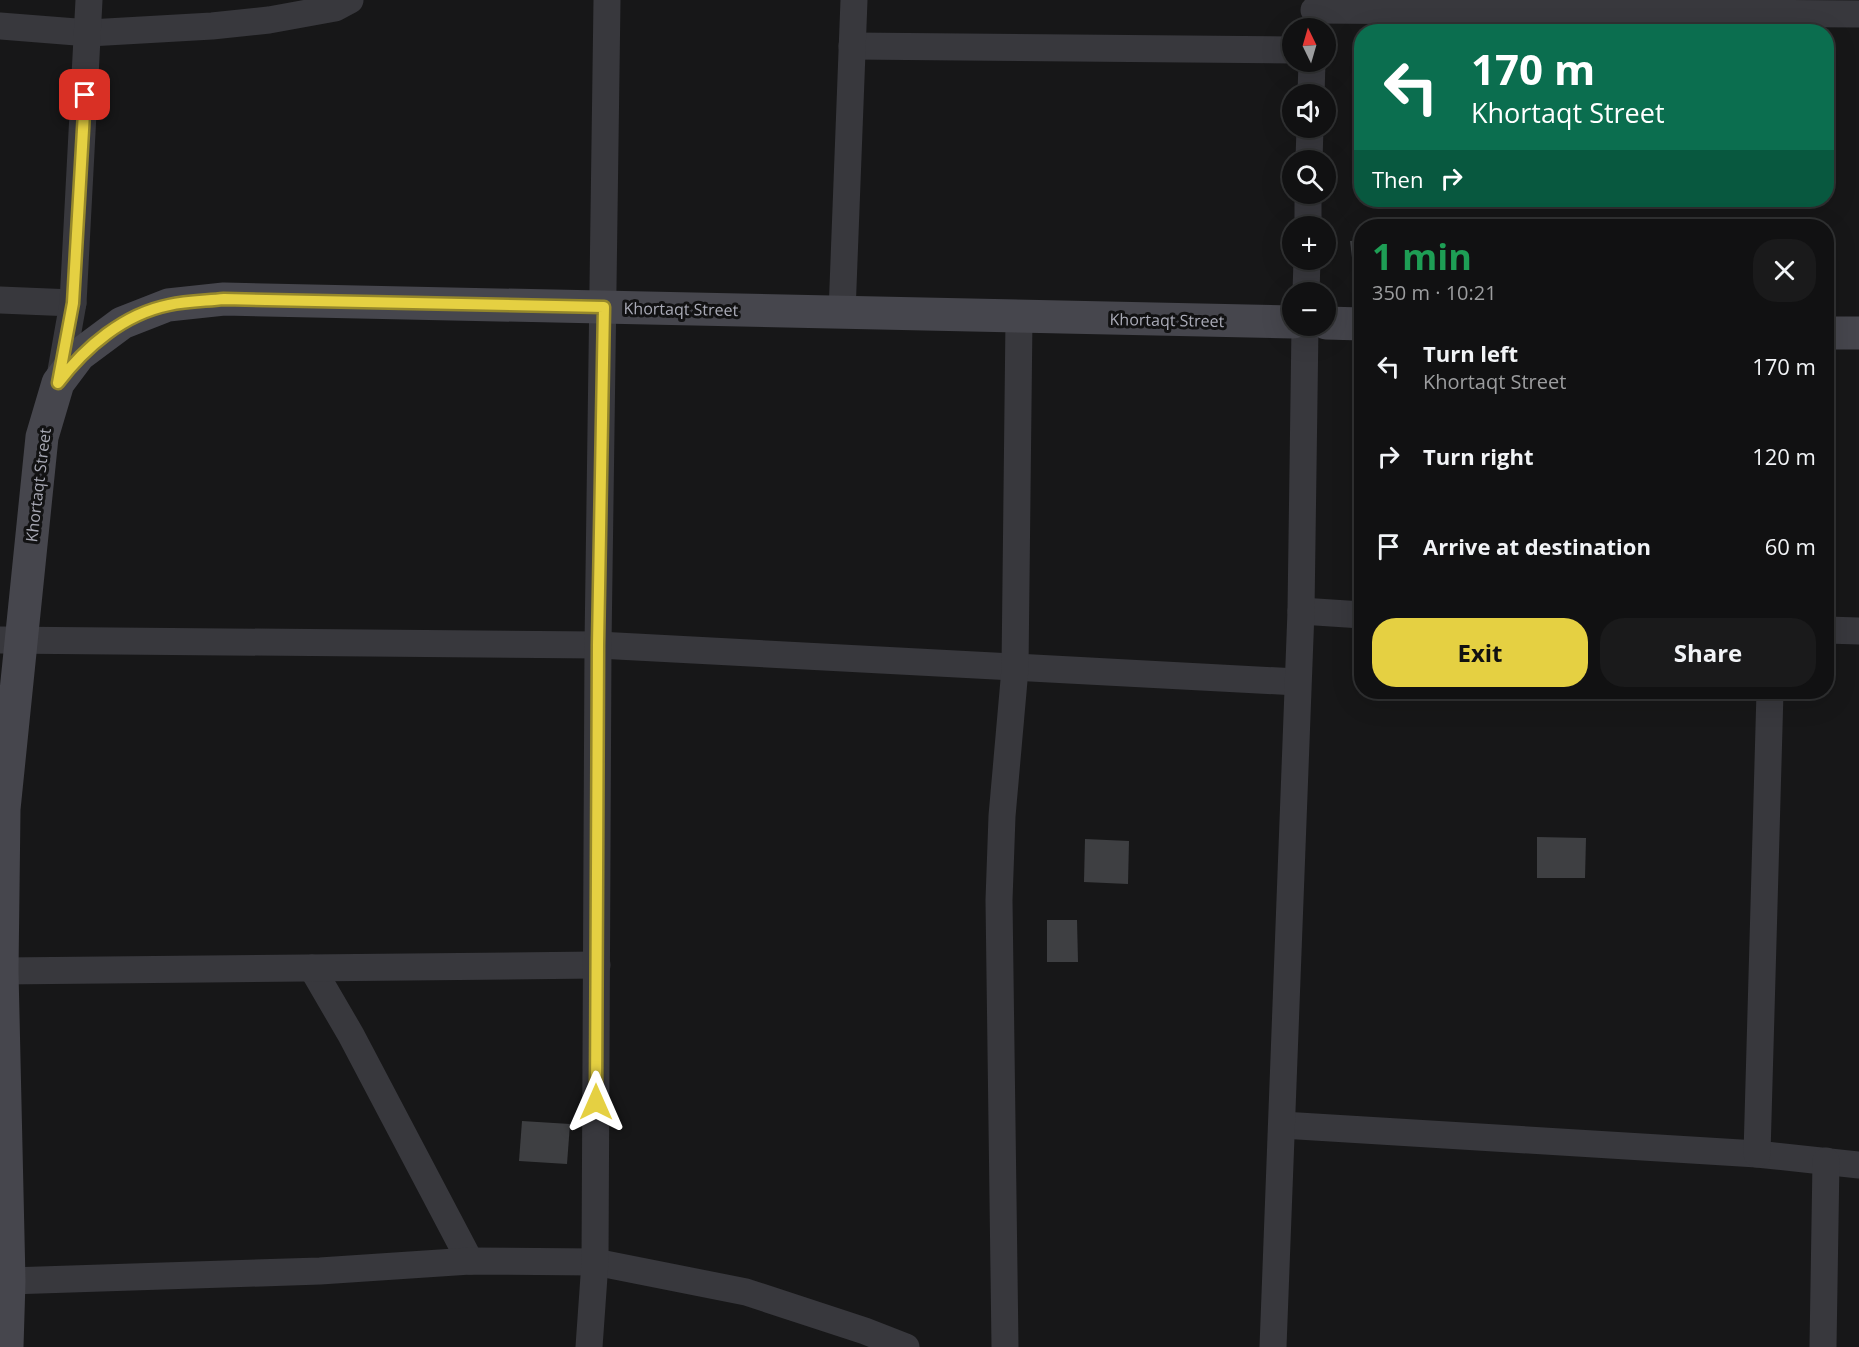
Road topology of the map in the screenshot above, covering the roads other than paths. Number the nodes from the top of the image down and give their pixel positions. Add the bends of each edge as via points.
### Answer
1 (89, 0) edge
2 (607, 0) edge
3 (854, 0) edge
4 (340, 2) edge
5 (1314, 13) edge
6 (1859, 14) edge
7 (0, 26) edge
8 (89, 33) junction
9 (852, 46) junction
10 (1282, 50) edge
11 (0, 300) edge
12 (73, 303) junction
13 (604, 307) junction
14 (842, 313) junction
15 (1019, 318) junction
16 (1282, 322) edge
17 (1336, 323) edge
18 (1354, 324) edge
19 (1834, 333) edge
20 (1859, 333) edge
21 (1305, 336) edge
22 (58, 383) junction
23 (1301, 611) junction
24 (1354, 614) edge
25 (1834, 630) edge
26 (1859, 631) edge
27 (10, 641) edge
28 (598, 645) junction
29 (1015, 669) junction
30 (1297, 682) junction
31 (1770, 699) edge
32 (597, 965) junction
33 (312, 968) junction
34 (2, 971) junction
35 (1282, 1125) junction
36 (1757, 1154) junction
37 (1826, 1161) junction
38 (1859, 1165) edge
39 (470, 1261) junction
40 (595, 1262) junction
41 (9, 1281) junction
42 (7, 1347) edge
43 (589, 1347) edge
44 (906, 1347) edge
45 (1005, 1347) edge
46 (1272, 1347) edge
47 (1823, 1347) edge

1 - 8 street
2 - 13 street
3 - 9 street
4 - 8 street via 269,20
5 - 6 street
7 - 8 street
8 - 12 street
9 - 10 street
9 - 14 street
11 - 12 street
12 - 22 street
13 - 14 street, Khortaqt Street
13 - 22 street, Khortaqt Street via 224,299 168,305 122,323 79,355
13 - 28 street
14 - 15 street, Khortaqt Street
15 - 16 street, Khortaqt Street
15 - 29 street
17 - 18 street
19 - 20 street
21 - 23 street
22 - 27 street, Khortaqt Street via 42,437
23 - 24 street
23 - 30 street
25 - 26 street
27 - 28 street
27 - 34 street, Khortaqt Street
28 - 29 street
28 - 32 street
29 - 30 street
29 - 45 street via 999,900
30 - 35 street
31 - 36 street
32 - 33 street
32 - 40 street
33 - 34 street
33 - 39 street
34 - 41 street, Khortaqt Street
35 - 36 street
35 - 46 street
36 - 37 street
37 - 38 street
37 - 47 street
39 - 40 street
39 - 41 street via 320,1271
40 - 43 street
40 - 44 street via 746,1292
41 - 42 street, Khortaqt Street

